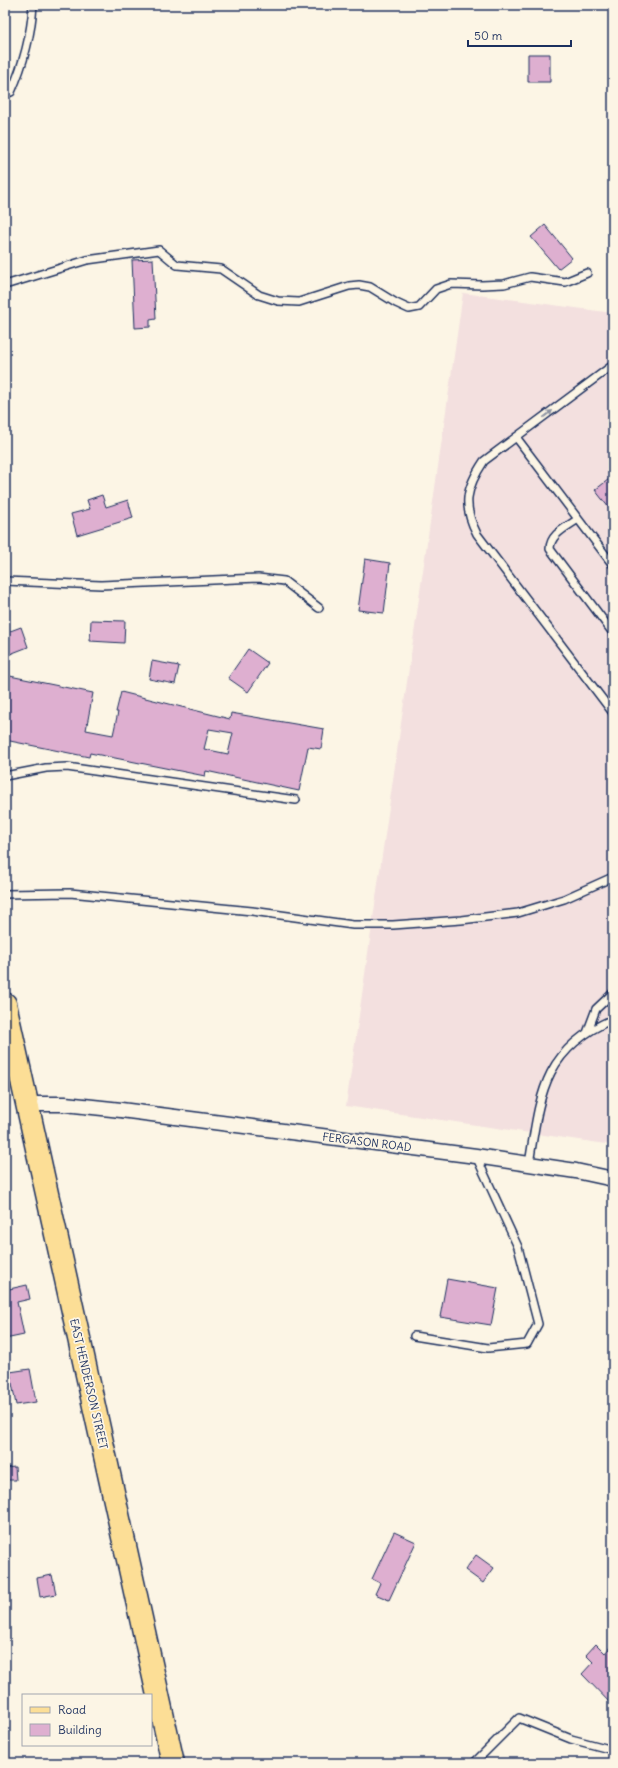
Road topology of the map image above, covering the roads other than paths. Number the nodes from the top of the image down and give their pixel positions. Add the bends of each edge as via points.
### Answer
1 (33, 5) edge
2 (5, 94) edge
3 (587, 273) dead end
4 (5, 285) edge
5 (613, 365) edge
6 (516, 437) junction
7 (578, 519) junction
8 (613, 565) edge
9 (5, 581) edge
10 (319, 608) dead end
11 (613, 633) edge
12 (613, 713) edge
13 (5, 776) edge
14 (296, 800) dead end
15 (613, 878) edge
16 (5, 894) edge
17 (613, 993) edge
18 (5, 1004) edge
19 (613, 1019) edge
20 (587, 1033) junction
21 (26, 1104) junction
22 (476, 1156) junction
23 (529, 1164) junction
24 (613, 1179) edge
25 (414, 1336) dead end
26 (613, 1750) edge
27 (173, 1763) edge
28 (474, 1763) edge

1 - 2 lane via 32,29 23,65 11,92
3 - 4 lane via 565,282 530,277 504,284 451,284 436,289 419,308 409,309 370,287 359,285 300,302 278,301 259,295 221,269 177,265 159,250 87,260
6 -> 5 lane
6 - 7 lane
6 - 12 lane via 484,461 470,483 467,508 471,522
7 - 8 lane
7 - 11 lane via 559,532 550,544 550,550
9 - 10 lane via 101,585 258,578 284,581
13 - 14 lane via 46,768 67,767
15 - 16 lane via 564,899 518,912 461,920 393,925 353,925 252,911 70,893
17 - 20 lane via 596,1009
18 - 21 main road, EAST HENDERSON STREET
19 - 20 lane
20 - 23 lane via 569,1046 551,1071 539,1102
21 - 22 street, FERGASON ROAD via 65,1104 121,1110
21 - 27 main road, EAST HENDERSON STREET
22 - 23 street, FERGASON ROAD
22 - 25 lane via 518,1247 538,1324 527,1344 488,1348
23 - 24 street, FERGASON ROAD
26 - 28 lane via 571,1739 520,1718

